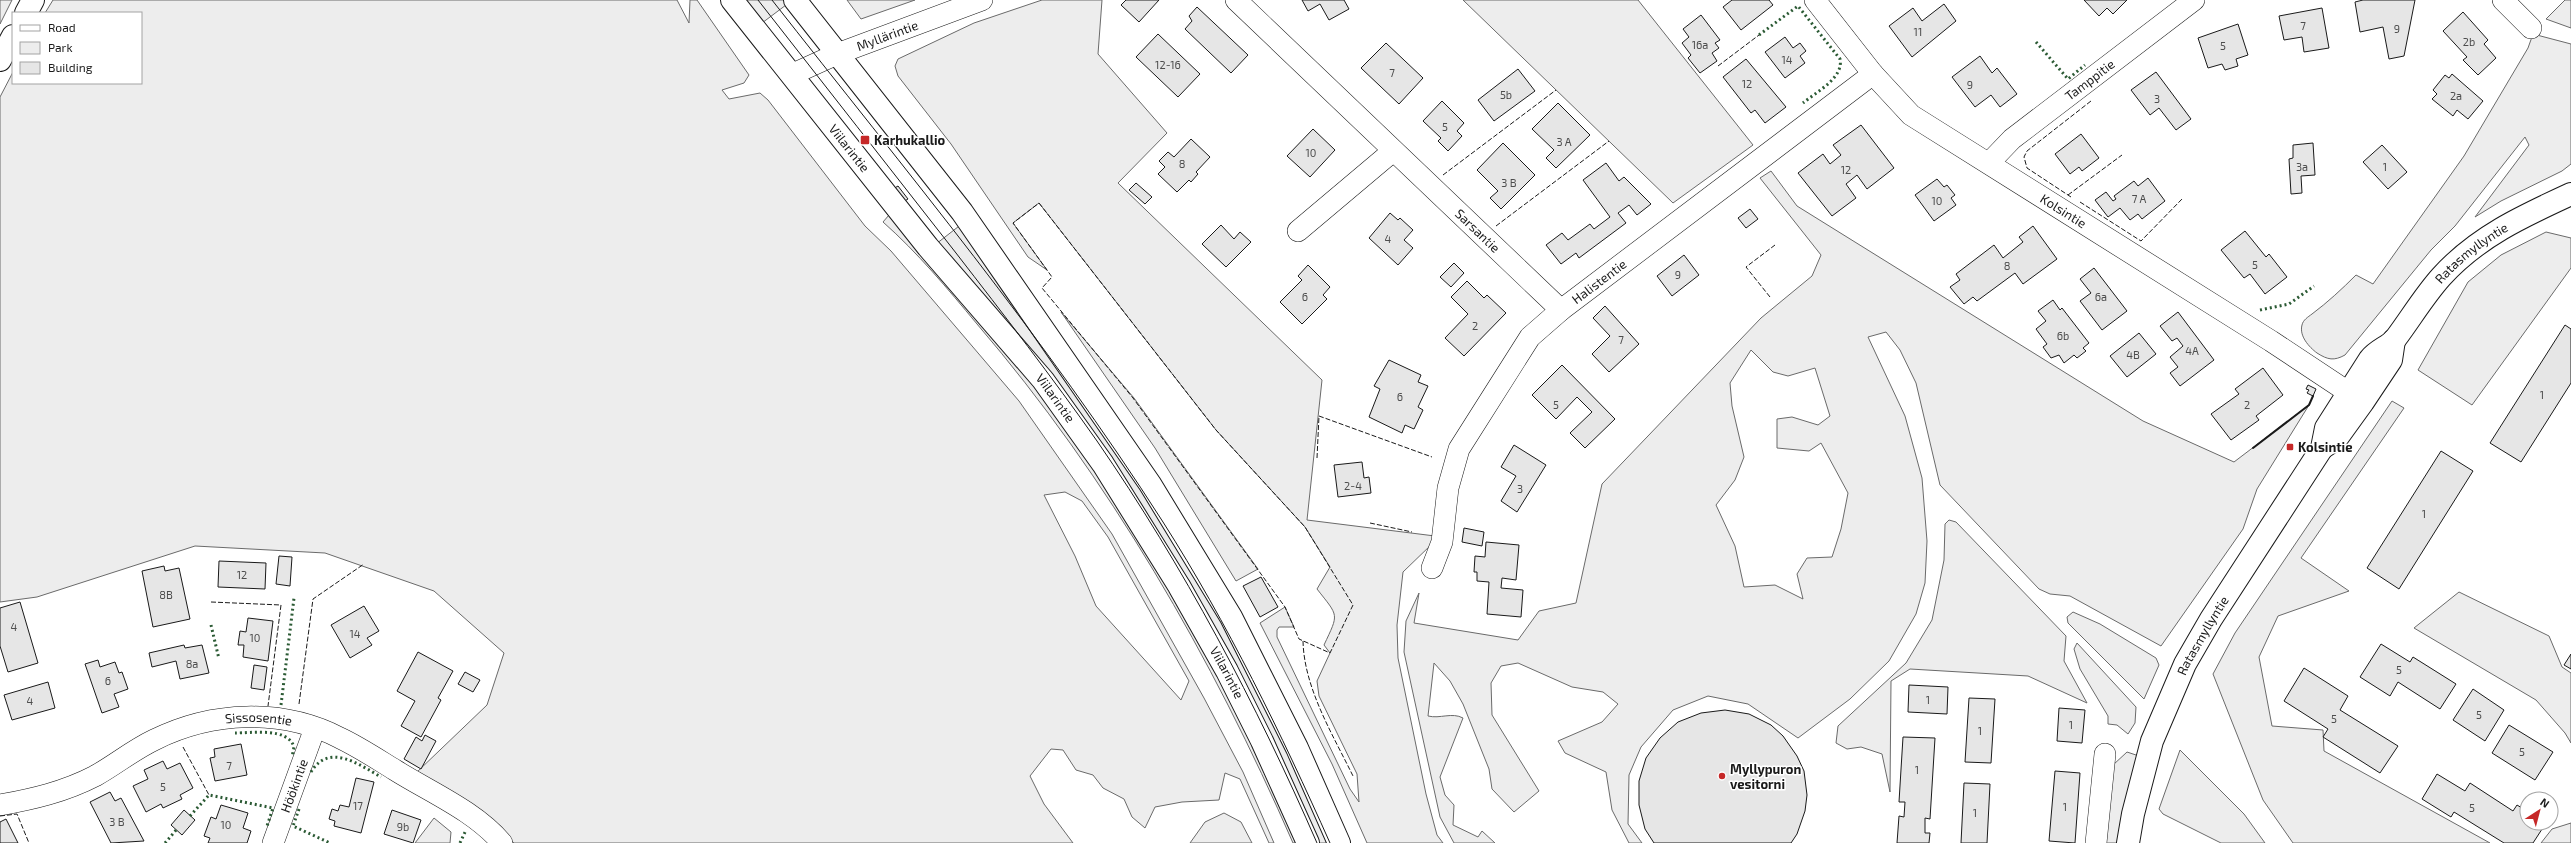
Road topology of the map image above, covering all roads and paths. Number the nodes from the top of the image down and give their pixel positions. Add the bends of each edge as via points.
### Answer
1 (33, 0) edge
2 (732, 0) edge
3 (795, 0) edge
4 (982, 0) edge
5 (1236, 0) edge
6 (1815, 0) edge
7 (2194, 0) edge
8 (2503, 0) edge
9 (27, 12) edge
10 (2531, 28) dead end
11 (12, 38) edge
12 (837, 54) junction
13 (0, 60) edge
14 (793, 74) junction
15 (1873, 74) junction
16 (1393, 151) junction
17 (1989, 163) junction
18 (2571, 194) edge
19 (1298, 231) dead end
20 (1561, 310) junction
21 (2356, 397) junction
22 (1432, 568) dead end
23 (315, 728) junction
24 (2105, 754) dead end
25 (0, 805) edge
26 (273, 843) edge
27 (502, 843) edge
28 (1308, 843) edge
29 (1340, 843) edge
30 (2096, 843) edge
31 (2128, 843) edge

1 - 9 main road
2 - 14 main road, Viilarintie
3 - 12 main road
4 - 12 street, Myllärintie
5 - 16 street, Sarsantie
6 - 15 street, Kolsintie
7 - 17 street, Tamppitie via 2012,139
8 - 10 street
11 - 13 main road
12 - 14 street, Myllärintie
12 - 29 main road via 962,212 1150,484 1231,617 1297,748
14 - 28 main road, Viilarintie via 928,247 1043,380 1103,464 1179,586 1227,671
15 - 17 street, Kolsintie via 1911,115
15 - 20 street, Halistentie
16 - 19 street
16 - 20 street, Sarsantie
17 - 21 street, Kolsintie
18 - 21 main road, Ratasmyllyntie via 2499,229 2467,251 2440,279 2394,340 2391,360
20 - 22 street, Halistentie via 1530,337 1459,448 1448,488 1442,542
21 - 31 main road, Ratasmyllyntie via 2337,438 2322,448 2211,619 2185,664 2152,741
23 - 25 street, Sissosentie via 289,721 257,717 218,718 181,728 153,740 96,775 71,787 48,795
23 - 26 street, Höökintie
23 - 27 street, Sissosentie via 340,737 476,820
24 - 30 street

